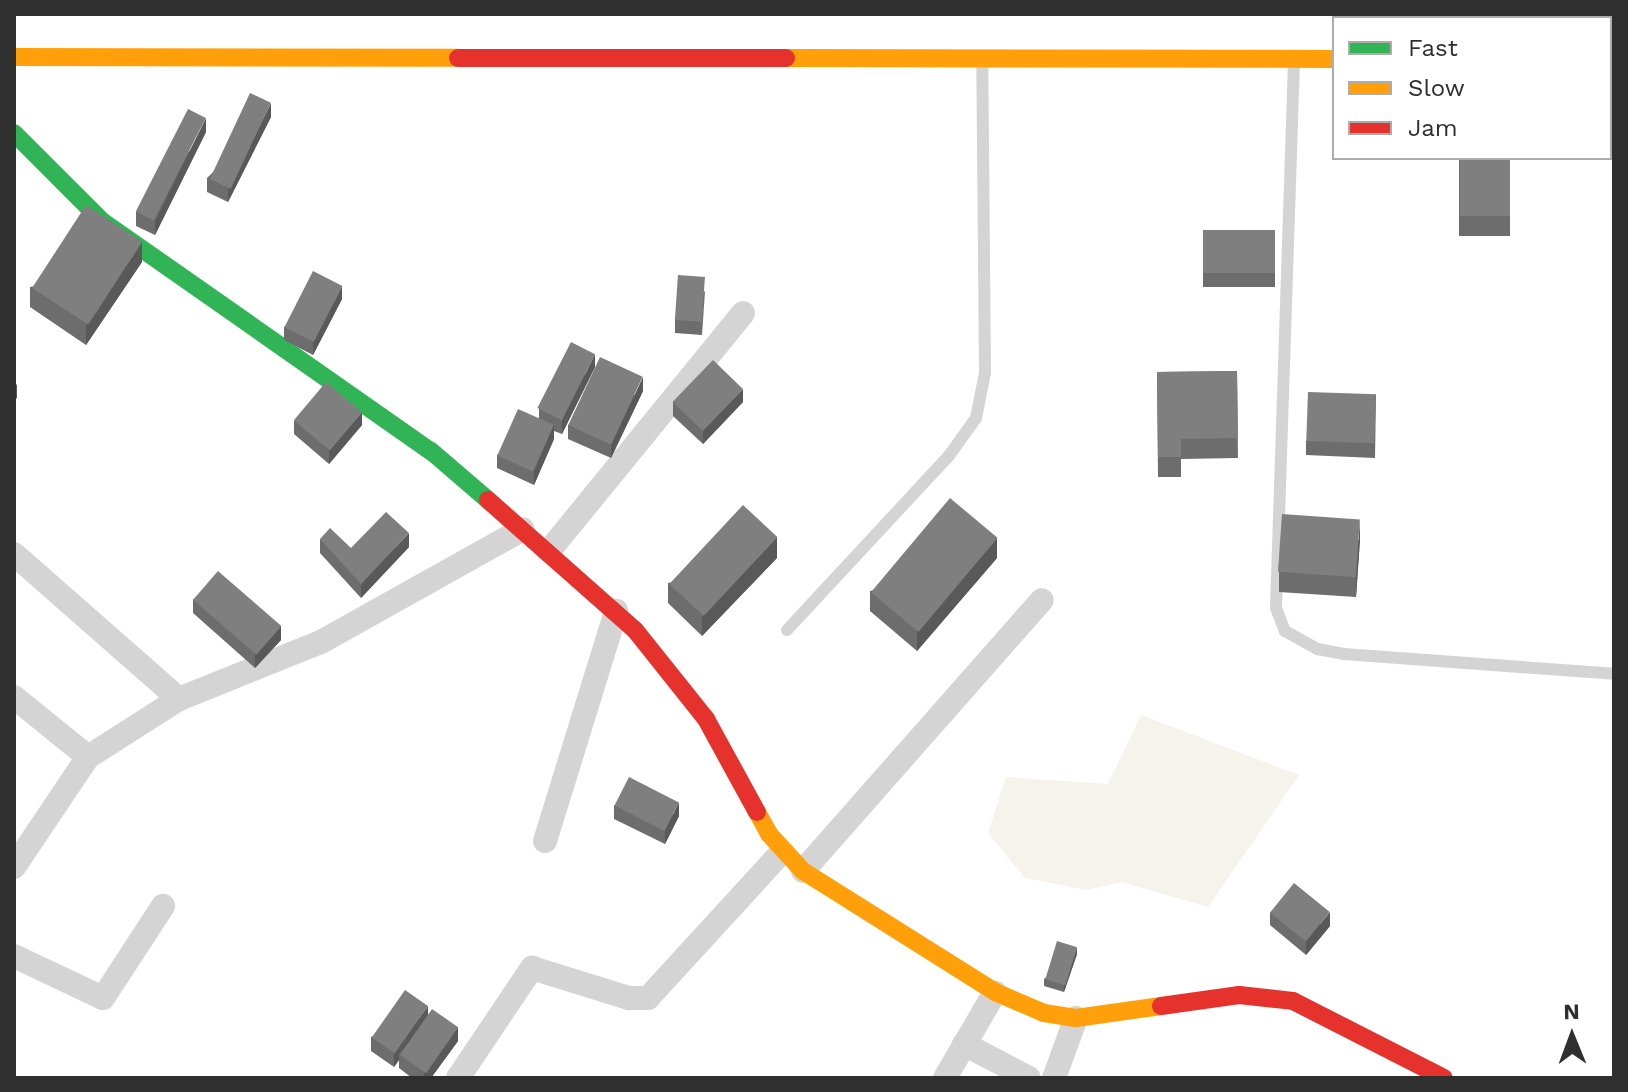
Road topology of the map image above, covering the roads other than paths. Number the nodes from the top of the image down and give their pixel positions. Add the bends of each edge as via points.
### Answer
1 (14, 57) edge
2 (1294, 58) junction
3 (1332, 59) edge
4 (982, 60) junction
5 (14, 133) edge
6 (743, 313) dead end
7 (523, 529) junction
8 (549, 551) junction
9 (14, 554) edge
10 (1042, 600) dead end
11 (616, 611) junction
12 (787, 630) dead end
13 (1614, 674) edge
14 (14, 697) edge
15 (179, 699) junction
16 (88, 757) junction
17 (545, 841) dead end
18 (781, 853) junction
19 (14, 867) edge
20 (803, 871) junction
21 (163, 906) dead end
22 (14, 956) edge
23 (995, 992) junction
24 (1076, 1018) junction
25 (964, 1044) junction
26 (458, 1078) edge
27 (945, 1078) edge
28 (1029, 1078) edge
29 (1054, 1078) edge
30 (1444, 1078) edge

1 - 4 street via 474,54
2 - 3 street
2 - 4 street
2 - 13 lane via 1276,593 1285,631 1318,649 1344,654
4 - 12 lane via 985,373 979,409 948,457
5 - 7 street via 102,221 431,451
6 - 8 street
7 - 8 street
7 - 15 street via 321,642
8 - 11 street
9 - 15 street
10 - 20 street
11 - 17 street
11 - 18 street via 706,719
14 - 16 street
15 - 16 street
16 - 19 street
18 - 20 street
18 - 26 street via 648,998 629,998 532,968
20 - 23 street
21 - 22 street via 103,998
23 - 24 street via 1044,1013
23 - 25 street
24 - 29 street
24 - 30 street via 1239,995 1270,997 1293,1001
25 - 27 street
25 - 28 street

